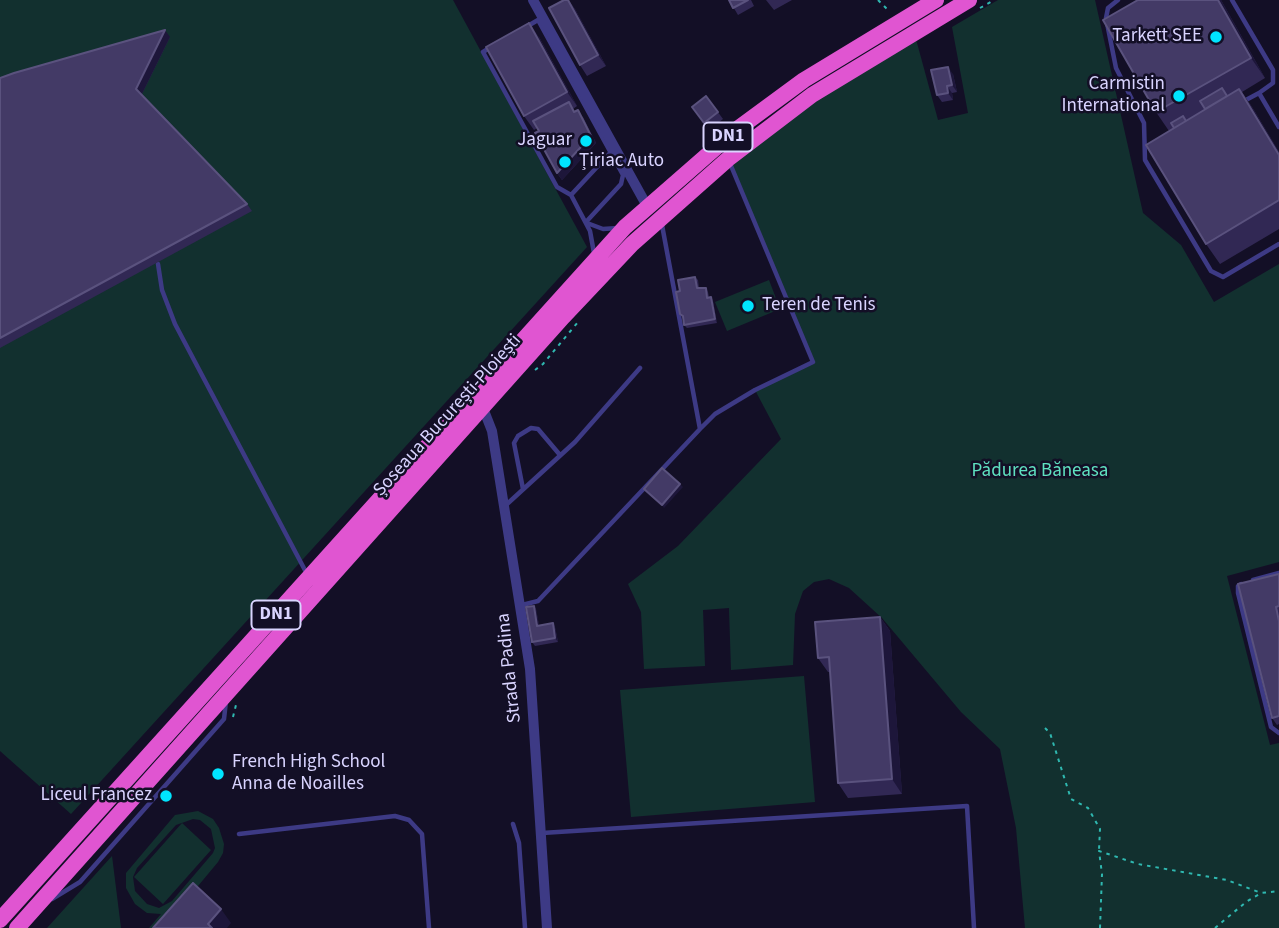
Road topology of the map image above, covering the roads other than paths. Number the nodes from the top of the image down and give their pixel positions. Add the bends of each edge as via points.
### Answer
1 (533, 0) edge
2 (936, 0) edge
3 (1118, 0) edge
4 (1233, 0) edge
5 (972, 6) edge
6 (1120, 30) edge
7 (516, 33) edge
8 (1110, 36) junction
9 (494, 45) edge
10 (1259, 93) junction
11 (1235, 107) edge
12 (1279, 127) edge
13 (610, 153) junction
14 (1154, 155) edge
15 (728, 159) junction
16 (1145, 160) junction
17 (571, 195) junction
18 (647, 206) junction
19 (661, 217) junction
20 (586, 222) junction
21 (625, 227) junction
22 (1279, 244) edge
23 (594, 259) junction
24 (158, 264) dead end
25 (640, 368) dead end
26 (483, 408) junction
27 (700, 429) junction
28 (560, 455) junction
29 (523, 489) junction
30 (505, 505) junction
31 (1279, 573) edge
32 (309, 578) junction
33 (522, 605) junction
34 (1279, 733) edge
35 (513, 824) dead end
36 (541, 833) junction
37 (239, 834) dead end
38 (0, 920) edge
39 (17, 928) edge
40 (429, 928) edge
41 (525, 928) edge
42 (547, 928) edge
43 (974, 928) edge

1 - 18 street
2 - 18 highway, Șoseaua București-Ploiești / DN1 via 804,80 736,130
3 - 8 lane via 1106,13
4 - 10 lane via 1273,70 1273,83
5 - 15 highway, Șoseaua București-Ploiești / DN1 via 813,95
6 - 8 lane
7 - 13 lane via 538,20
8 - 16 lane via 1116,68 1144,123
9 - 17 lane via 484,52 557,187
10 - 11 lane
10 - 12 lane
13 - 17 lane
13 - 20 lane via 623,181
14 - 16 lane
15 - 19 highway, Șoseaua București-Ploiești / DN1
15 - 27 lane via 813,362 745,396
16 - 22 lane via 1215,274 1223,277
17 - 20 lane
18 - 21 highway, Șoseaua București-Ploiești / DN1
19 - 26 highway, Șoseaua București-Ploiești / DN1 via 563,317
19 - 27 lane
20 - 21 lane via 603,229
20 - 23 lane
21 - 23 highway, Șoseaua București-Ploiești / DN1
23 - 32 highway, Șoseaua București-Ploiești / DN1
24 - 32 lane via 174,324
25 - 28 lane
26 - 30 street, Strada Padina via 492,431
26 - 39 highway, Șoseaua București-Ploiești / DN1 via 234,697
27 - 33 lane via 538,601
28 - 29 lane
28 - 29 lane via 538,429 518,436 514,443
29 - 30 lane
30 - 33 street, Strada Padina
31 - 34 lane via 1242,583 1237,589 1271,727
32 - 38 highway, Șoseaua București-Ploiești / DN1
33 - 36 street, Strada Padina
35 - 41 lane via 518,834
36 - 42 street, Strada Padina
36 - 43 lane via 967,806
37 - 40 lane via 396,816 408,820 422,834

